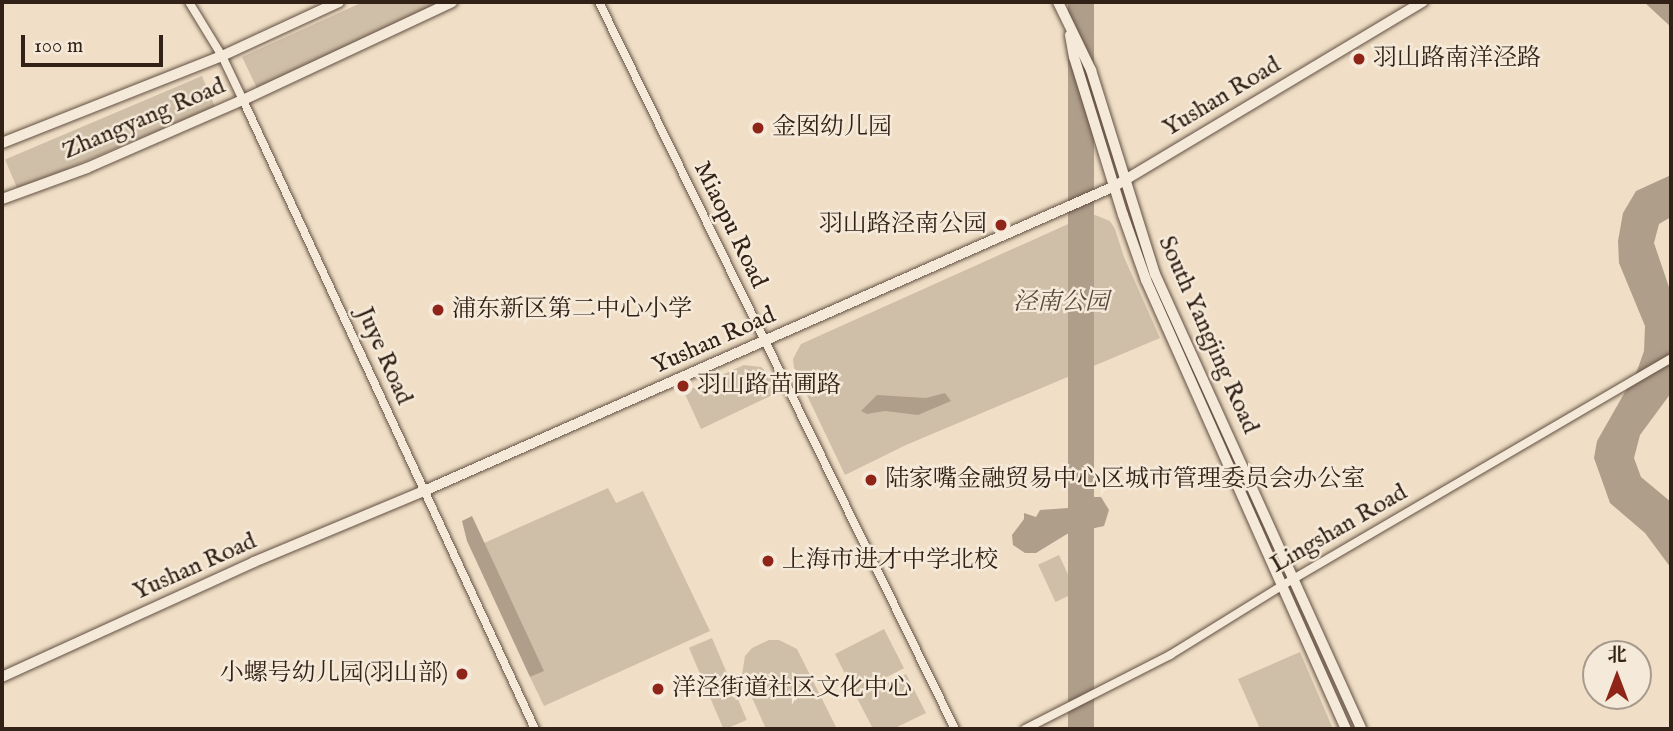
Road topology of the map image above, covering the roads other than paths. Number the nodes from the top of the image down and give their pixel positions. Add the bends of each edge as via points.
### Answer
1 (190, 2) edge
2 (339, 2) edge
3 (452, 2) edge
4 (599, 2) edge
5 (1059, 2) edge
6 (1423, 2) edge
7 (222, 56) junction
8 (243, 100) junction
9 (2, 143) edge
10 (1120, 183) junction
11 (2, 199) edge
12 (765, 341) junction
13 (1671, 358) edge
14 (425, 491) junction
15 (1294, 578) junction
16 (1283, 585) junction
17 (2, 677) edge
18 (535, 729) edge
19 (956, 729) edge
20 (1025, 729) edge
21 (1346, 729) edge
22 (1361, 729) edge

1 - 7 street, Juye Road
2 - 7 main road, Zhangyang Road
3 - 8 main road, Zhangyang Road
4 - 12 street, Miaopu Road
5 - 10 main road, South Yangjing Road
6 - 10 main road, Yushan Road
7 - 8 street, Juye Road
7 - 9 main road, Zhangyang Road
8 - 11 main road, Zhangyang Road
8 - 14 street, Juye Road
10 - 12 main road, Yushan Road
10 - 15 main road, South Yangjing Road via 1155,274
10 - 16 main road, South Yangjing Road via 1146,281
12 - 14 main road, Yushan Road
12 - 19 street, Miaopu Road
13 - 15 street, Lingshan Road
14 - 17 main road, Yushan Road via 254,562
14 - 18 street, Juye Road
15 - 16 street, Lingshan Road
15 - 22 main road, South Yangjing Road
16 - 20 street, Lingshan Road via 1134,675
16 - 21 main road, South Yangjing Road

